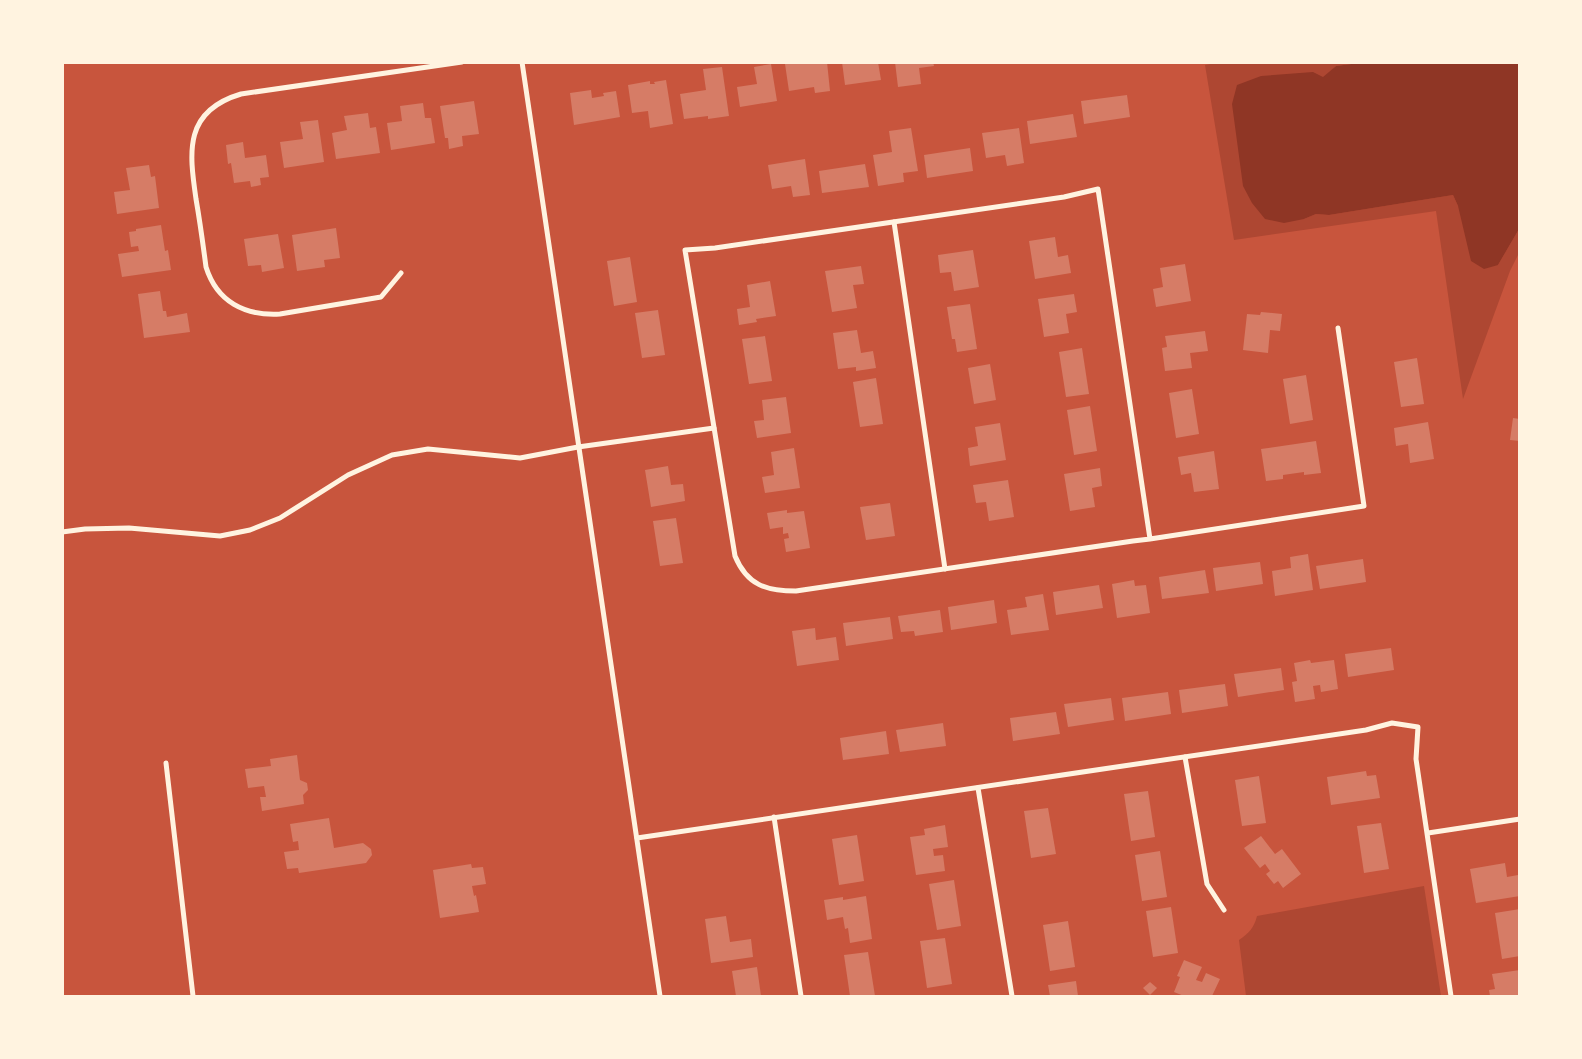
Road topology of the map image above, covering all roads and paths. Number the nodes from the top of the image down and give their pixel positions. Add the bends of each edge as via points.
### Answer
1 (462, 62) edge
2 (522, 62) edge
3 (894, 222) junction
4 (401, 273) dead end
5 (1338, 328) dead end
6 (714, 428) junction
7 (578, 448) junction
8 (62, 532) edge
9 (1150, 539) junction
10 (945, 569) junction
11 (1185, 757) junction
12 (166, 763) dead end
13 (978, 788) junction
14 (774, 817) junction
15 (1520, 819) edge
16 (1428, 833) junction
17 (637, 838) junction
18 (1224, 910) dead end
19 (192, 996) edge
20 (660, 996) edge
21 (801, 996) edge
22 (1012, 996) edge
23 (1451, 996) edge

1 - 4 street via 241,94 209,112 196,129 192,142 191,166 206,267 225,298 247,312 280,314 381,297
2 - 7 street
3 - 6 street via 685,250
3 - 9 street via 1098,189
3 - 10 street
5 - 9 street via 1364,506
6 - 7 street
6 - 10 street via 735,556 751,580 778,591 796,591
7 - 8 street via 520,458 428,448 392,455 348,475 280,518 250,530 220,536 129,528
7 - 17 street
9 - 10 street
11 - 13 street
11 - 16 street via 1366,730 1392,723 1418,727 1416,759
11 - 18 street via 1207,884
12 - 19 street
13 - 14 street
13 - 22 street
14 - 17 street
14 - 21 street
15 - 16 street
16 - 23 street
17 - 20 street

